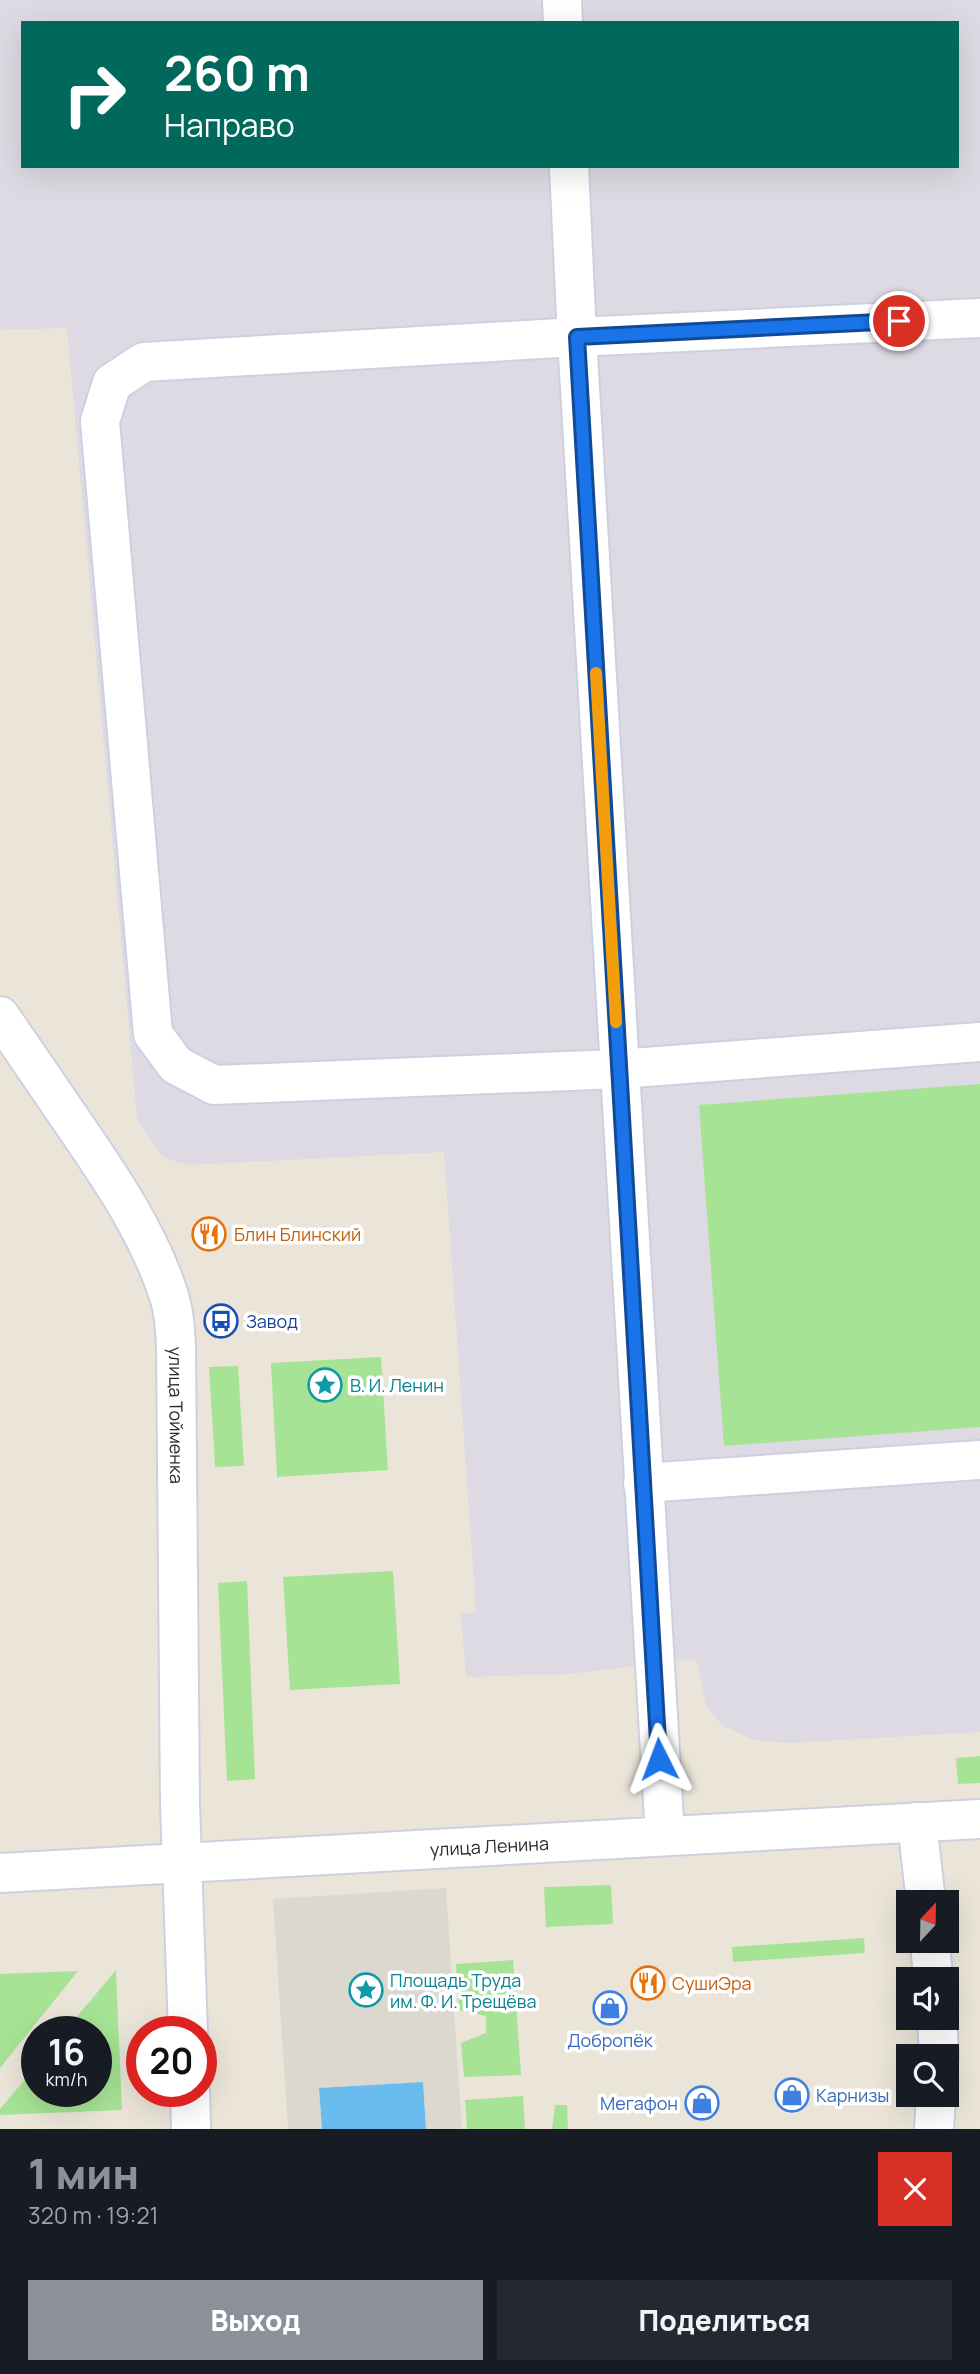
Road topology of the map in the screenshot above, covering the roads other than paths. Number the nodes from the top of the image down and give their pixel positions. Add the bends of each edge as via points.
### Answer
1 (562, 0) edge
2 (563, 21) edge
3 (569, 168) edge
4 (980, 318) edge
5 (577, 337) junction
6 (0, 1016) edge
7 (980, 1042) edge
8 (619, 1069) junction
9 (980, 1460) edge
10 (643, 1483) junction
11 (980, 1819) edge
12 (917, 1822) junction
13 (665, 1836) junction
14 (181, 1862) junction
15 (0, 1873) edge
16 (925, 1890) edge
17 (187, 2016) edge
18 (190, 2107) edge
19 (935, 2107) edge
20 (191, 2129) edge
21 (934, 2129) edge

1 - 2 street
3 - 5 street
4 - 5 street
5 - 8 street
5 - 8 street via 144,362 112,383 100,421 153,1034 176,1065 214,1086
6 - 14 street, улица Тойменка via 128,1209 150,1250 174,1320
7 - 8 street
8 - 10 street
9 - 10 street
10 - 13 street
11 - 12 street, улица Ленина
12 - 13 street, улица Ленина
12 - 16 street
13 - 14 street, улица Ленина
14 - 15 street, улица Ленина
14 - 17 street, улица Тойменка
18 - 20 street
19 - 21 street

